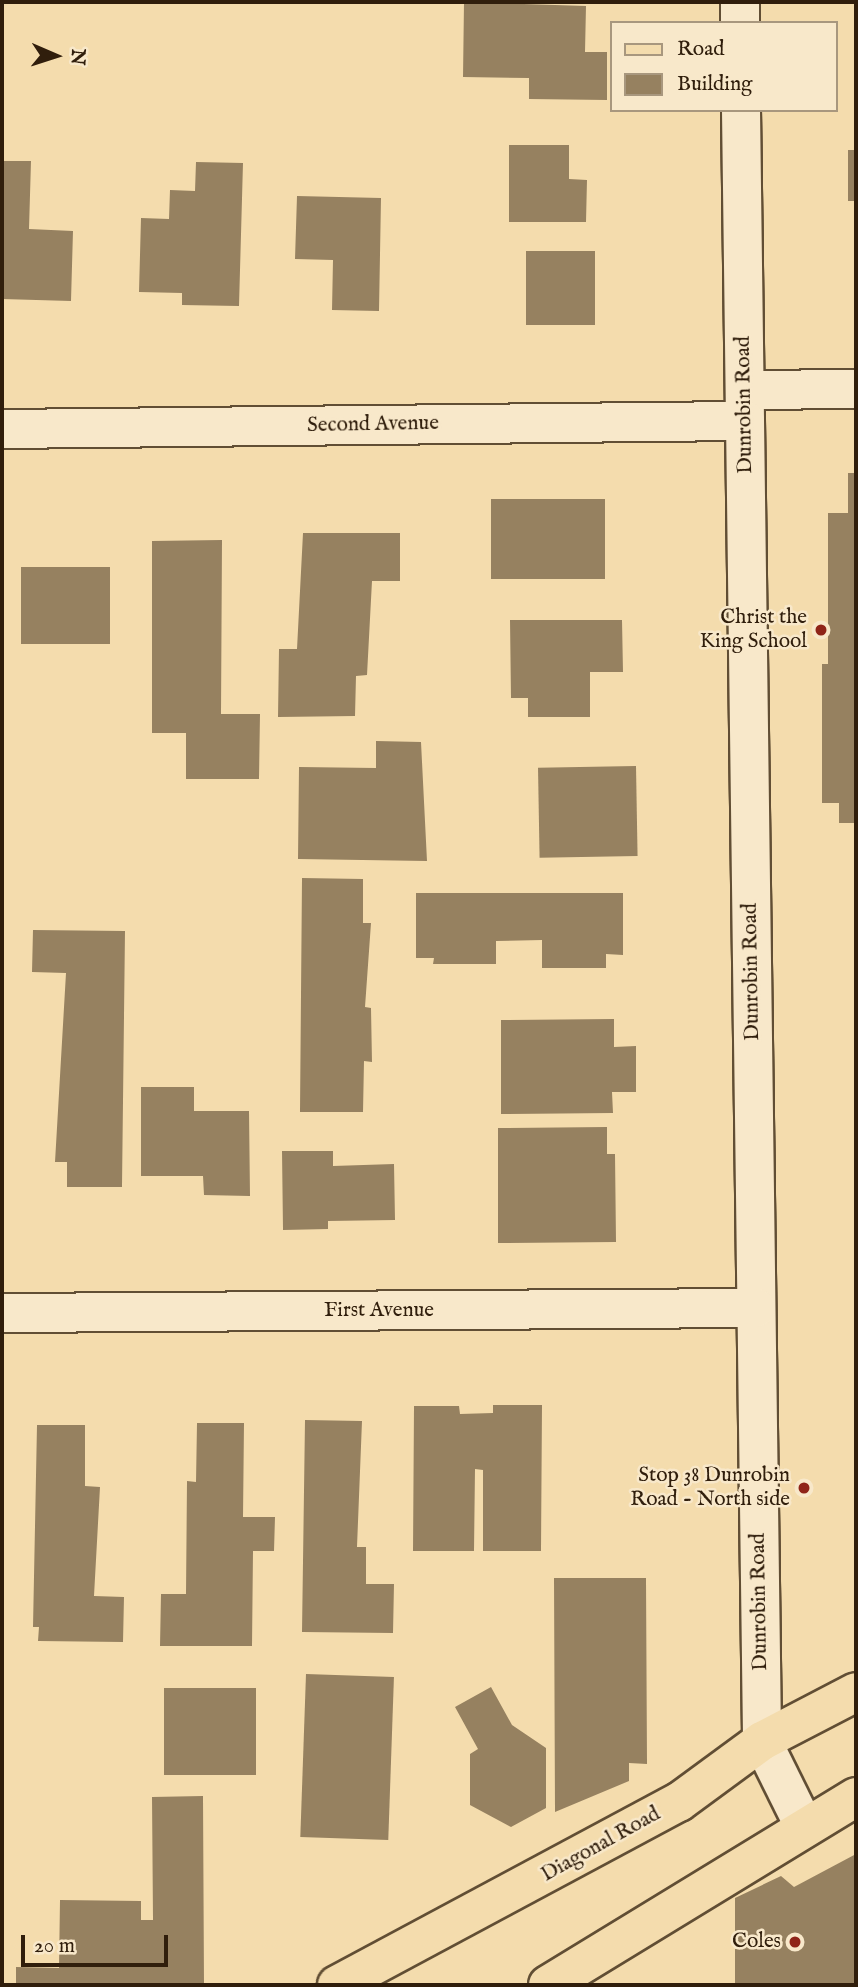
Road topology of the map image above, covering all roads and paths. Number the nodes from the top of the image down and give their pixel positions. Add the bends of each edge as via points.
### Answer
1 (740, 2) edge
2 (740, 21) edge
3 (741, 112) edge
4 (856, 389) edge
5 (745, 406) junction
6 (2, 429) edge
7 (757, 1308) junction
8 (2, 1313) edge
9 (856, 1692) edge
10 (762, 1741) junction
11 (856, 1797) edge
12 (803, 1824) junction
13 (337, 1985) edge
14 (548, 1985) edge

1 - 2 street
3 - 5 street, Dunrobin Road
4 - 5 street, Second Avenue
5 - 6 street, Second Avenue
5 - 7 street, Dunrobin Road
7 - 8 street, First Avenue
7 - 10 street, Dunrobin Road
9 - 10 main road, Diagonal Road
10 - 12 street, Dunrobin Road
10 - 13 main road, Diagonal Road via 679,1802
11 - 12 main road
12 - 14 main road

